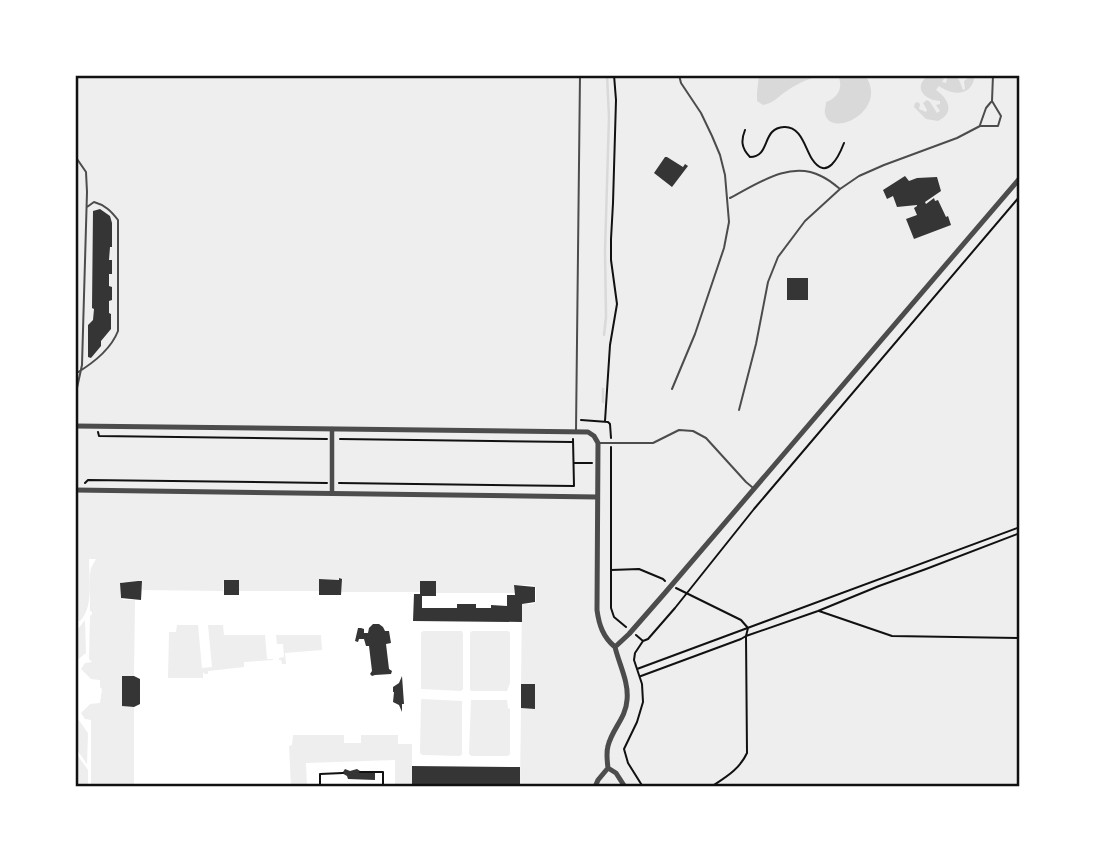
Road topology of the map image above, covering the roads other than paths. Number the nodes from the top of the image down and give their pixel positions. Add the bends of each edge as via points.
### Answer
1 (580, 75) edge
2 (680, 75) edge
3 (993, 75) edge
4 (992, 101) junction
5 (980, 126) junction
6 (75, 156) edge
7 (1020, 178) edge
8 (841, 190) junction
9 (729, 198) junction
10 (87, 208) junction
11 (75, 365) edge
12 (82, 365) junction
13 (81, 371) junction
14 (75, 374) edge
15 (672, 389) dead end
16 (75, 397) edge
17 (739, 410) dead end
18 (75, 426) edge
19 (332, 429) junction
20 (576, 431) junction
21 (598, 443) junction
22 (77, 489) edge
23 (755, 489) junction
24 (332, 494) junction
25 (597, 497) junction
26 (615, 647) junction
27 (608, 768) junction
28 (596, 787) edge
29 (625, 787) edge

1 - 20 lane
2 - 9 lane via 712,136
3 - 4 lane
4 - 5 lane
4 - 5 lane via 1000,113 998,126
5 - 8 lane via 859,176
6 - 10 lane via 86,172
7 - 23 street
8 - 9 lane via 813,172 796,170
8 - 17 lane via 805,221 778,257 768,282
9 - 15 lane via 724,248
10 - 12 lane
10 - 13 lane via 94,202 103,205 118,220 117,331
11 - 12 lane
12 - 13 lane
13 - 14 lane
13 - 16 lane
18 - 19 street
19 - 20 street
19 - 24 street
20 - 21 street via 588,432
21 - 23 lane via 653,443 679,430 693,431 706,438
21 - 25 street
22 - 24 street
23 - 26 street
24 - 25 street
25 - 26 street via 597,610 603,633
26 - 27 street via 628,697 609,743
27 - 28 street
27 - 29 street

